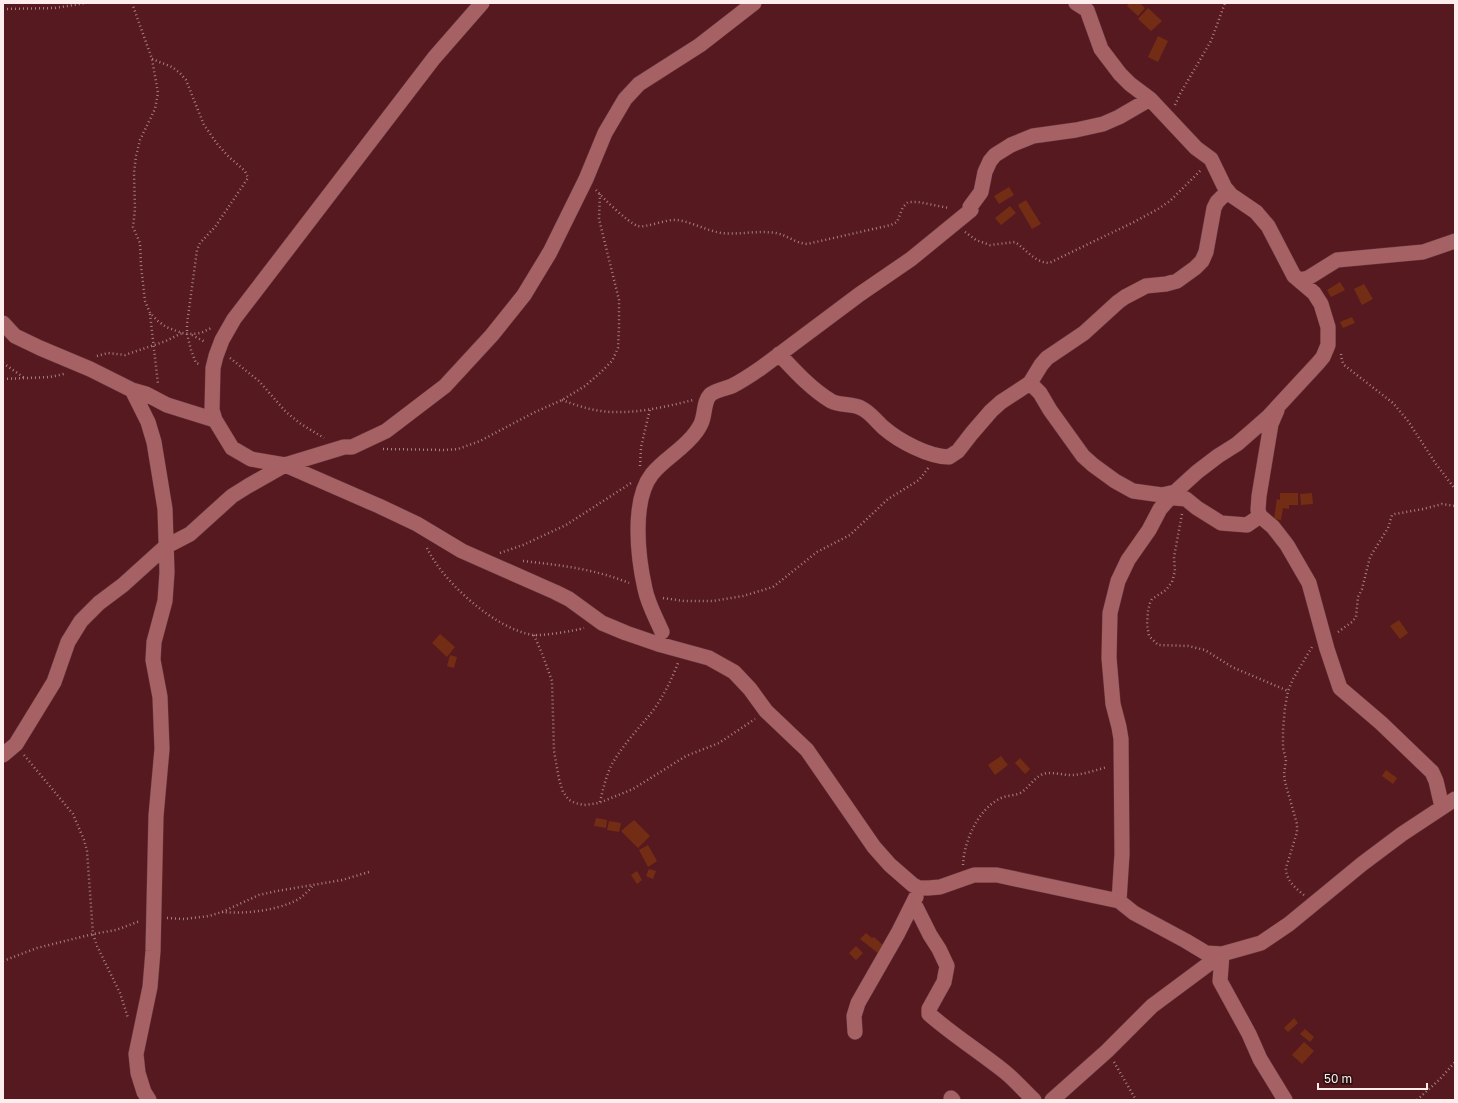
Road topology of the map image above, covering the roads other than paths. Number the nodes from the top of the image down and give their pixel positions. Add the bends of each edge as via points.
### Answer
1 (482, 3) edge
2 (754, 3) edge
3 (1087, 6) edge
4 (1150, 100) junction
5 (1228, 191) junction
6 (1455, 241) edge
7 (1294, 276) junction
8 (3, 323) edge
9 (779, 354) junction
10 (1031, 381) junction
11 (132, 390) junction
12 (1278, 406) junction
13 (215, 420) junction
14 (285, 465) junction
15 (1180, 496) junction
16 (1260, 516) junction
17 (165, 547) junction
18 (662, 632) dead end
19 (3, 755) edge
20 (1455, 799) edge
21 (1442, 807) junction
22 (919, 888) junction
23 (1119, 901) junction
24 (914, 903) junction
25 (1222, 954) junction
26 (855, 1032) dead end
27 (149, 1100) edge
28 (1034, 1100) edge
29 (1052, 1100) edge
30 (1285, 1100) edge

1 - 13 street via 434,58 234,319 222,340 213,368 212,410
2 - 14 street via 700,45 632,91 608,128 586,180 550,252 524,295 492,335 445,386 386,431 352,447 344,447
3 - 4 street via 1101,49 1111,64
4 - 5 street via 1196,148 1211,159
4 - 9 street via 1103,124 1027,138 995,155 988,164 981,192 970,207 971,210 911,259
5 - 7 street via 1256,212 1268,226
5 - 10 street via 1214,208 1206,252 1195,268 1177,281 1146,286 1125,296 1084,333 1048,358
6 - 7 street via 1423,252 1337,260 1308,278 1300,280
7 - 12 street via 1314,293 1321,304 1328,327 1328,345 1318,364
8 - 11 street via 15,336 40,348 94,362
9 - 10 street via 805,381 832,401 861,408 898,438 936,456 950,457 958,451 991,411
9 - 18 street via 746,378 708,396 702,422 695,432 651,475 639,510 637,533 645,590
10 - 15 street via 1083,456 1093,465 1133,491
11 - 13 street
11 - 17 street via 148,422 154,442 165,509
12 - 15 street via 1237,444 1184,483
12 - 16 street via 1271,424 1263,470 1258,510
13 - 14 street via 232,448 251,459
14 - 17 street via 232,496 190,534
14 - 22 street via 380,506 417,524 462,551 555,592 602,623 626,634 709,658 734,672 766,711 807,750 874,847 902,877
15 - 16 street via 1221,523 1247,525
15 - 23 street via 1160,509 1128,560 1118,581 1110,613 1109,658 1113,704 1121,739 1122,854
16 - 21 street via 1287,545 1309,583 1340,688 1432,772
17 - 19 street via 81,621 68,642 54,682 16,744
17 - 27 street via 165,601 154,642 153,660 160,697 162,749 156,816 153,951 150,987 136,1054 138,1073
20 - 21 street
21 - 25 street via 1374,855 1289,924 1261,943
22 - 23 street via 940,887 984,874
22 - 24 street
23 - 25 street via 1206,953
24 - 26 street via 858,1003 854,1016
24 - 28 street via 947,966 944,982 929,1009 929,1014 1005,1072
25 - 29 street via 1152,1006
25 - 30 street via 1220,981 1260,1060

